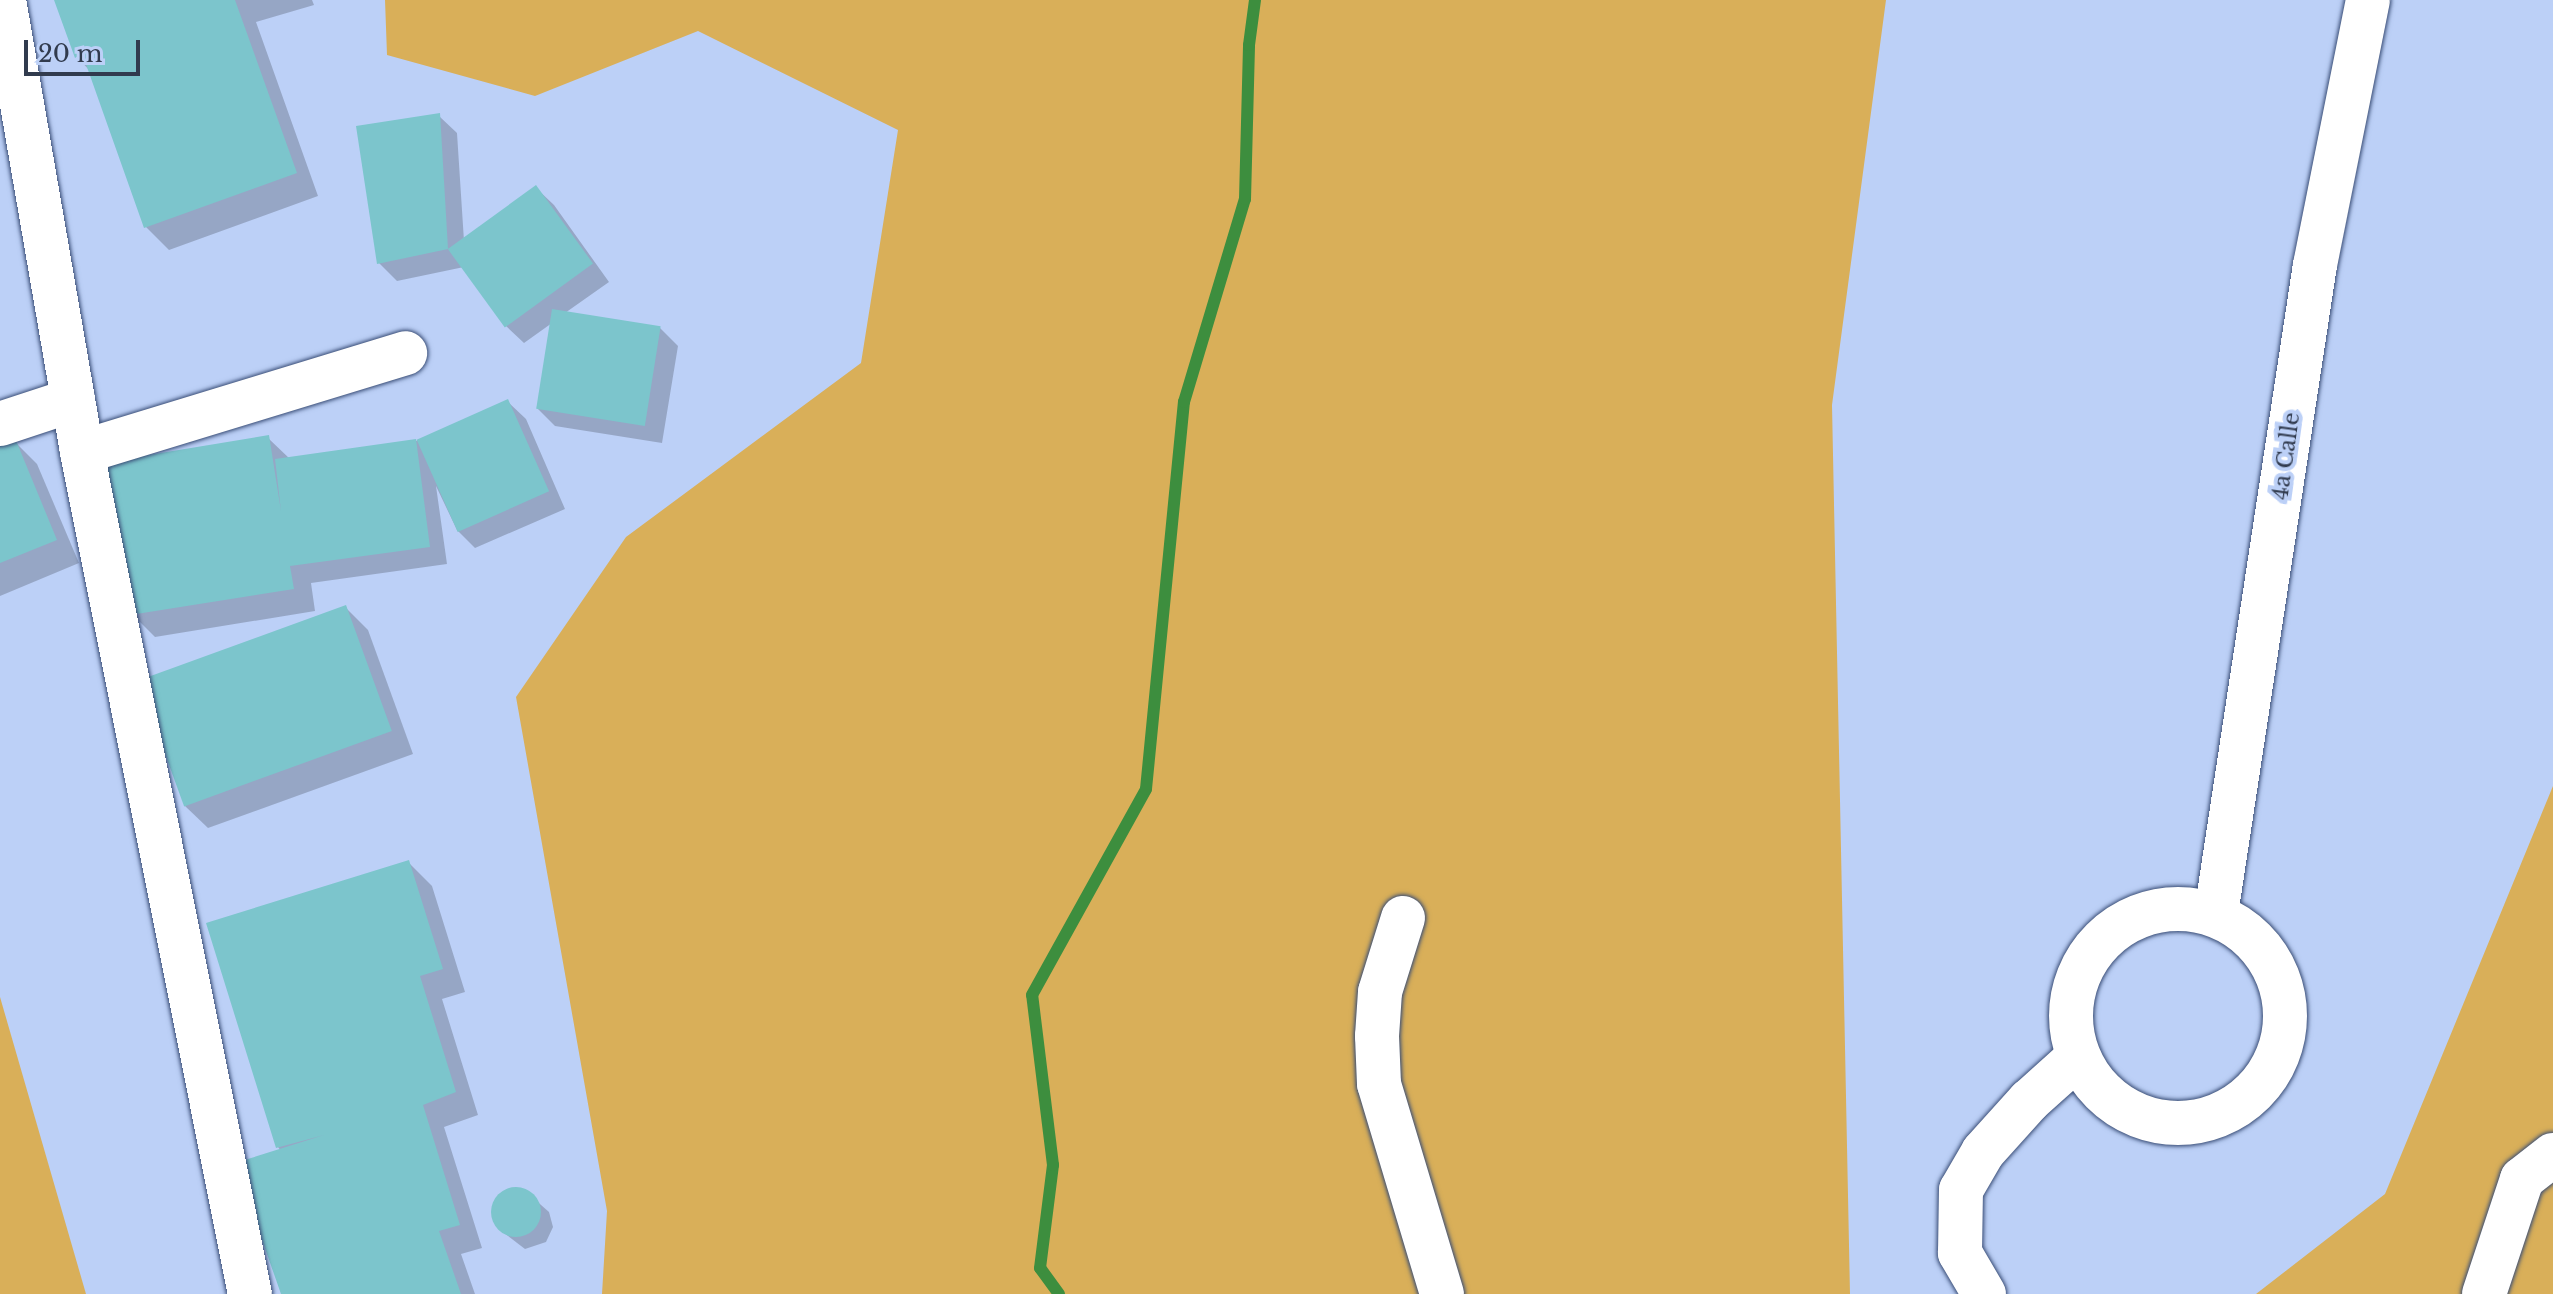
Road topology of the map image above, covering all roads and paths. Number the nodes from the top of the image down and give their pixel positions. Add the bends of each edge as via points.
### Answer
1 (4, 0) edge
2 (2368, 0) edge
3 (405, 353) dead end
4 (73, 400) junction
5 (0, 424) edge
6 (82, 452) junction
7 (2216, 914) junction
8 (1403, 918) dead end
9 (2078, 1057) junction
10 (2553, 1155) edge
11 (250, 1294) edge
12 (1442, 1294) edge
13 (1984, 1294) edge
14 (2484, 1294) edge

1 - 4 street
2 - 7 street, 4a Calle via 2315,265
3 - 6 street
4 - 5 street
4 - 6 street
6 - 11 street
7 - 9 street via 2145,913 2113,930 2089,956 2074,987 2070,1023
7 - 9 street via 2247,931 2270,958 2284,991 2286,1026 2277,1061 2257,1090 2228,1112 2194,1123 2158,1122 2124,1110 2097,1087
8 - 12 street via 1380,992 1379,1084
9 - 13 street via 1983,1152 1961,1190 1960,1253
10 - 14 street via 2522,1179

